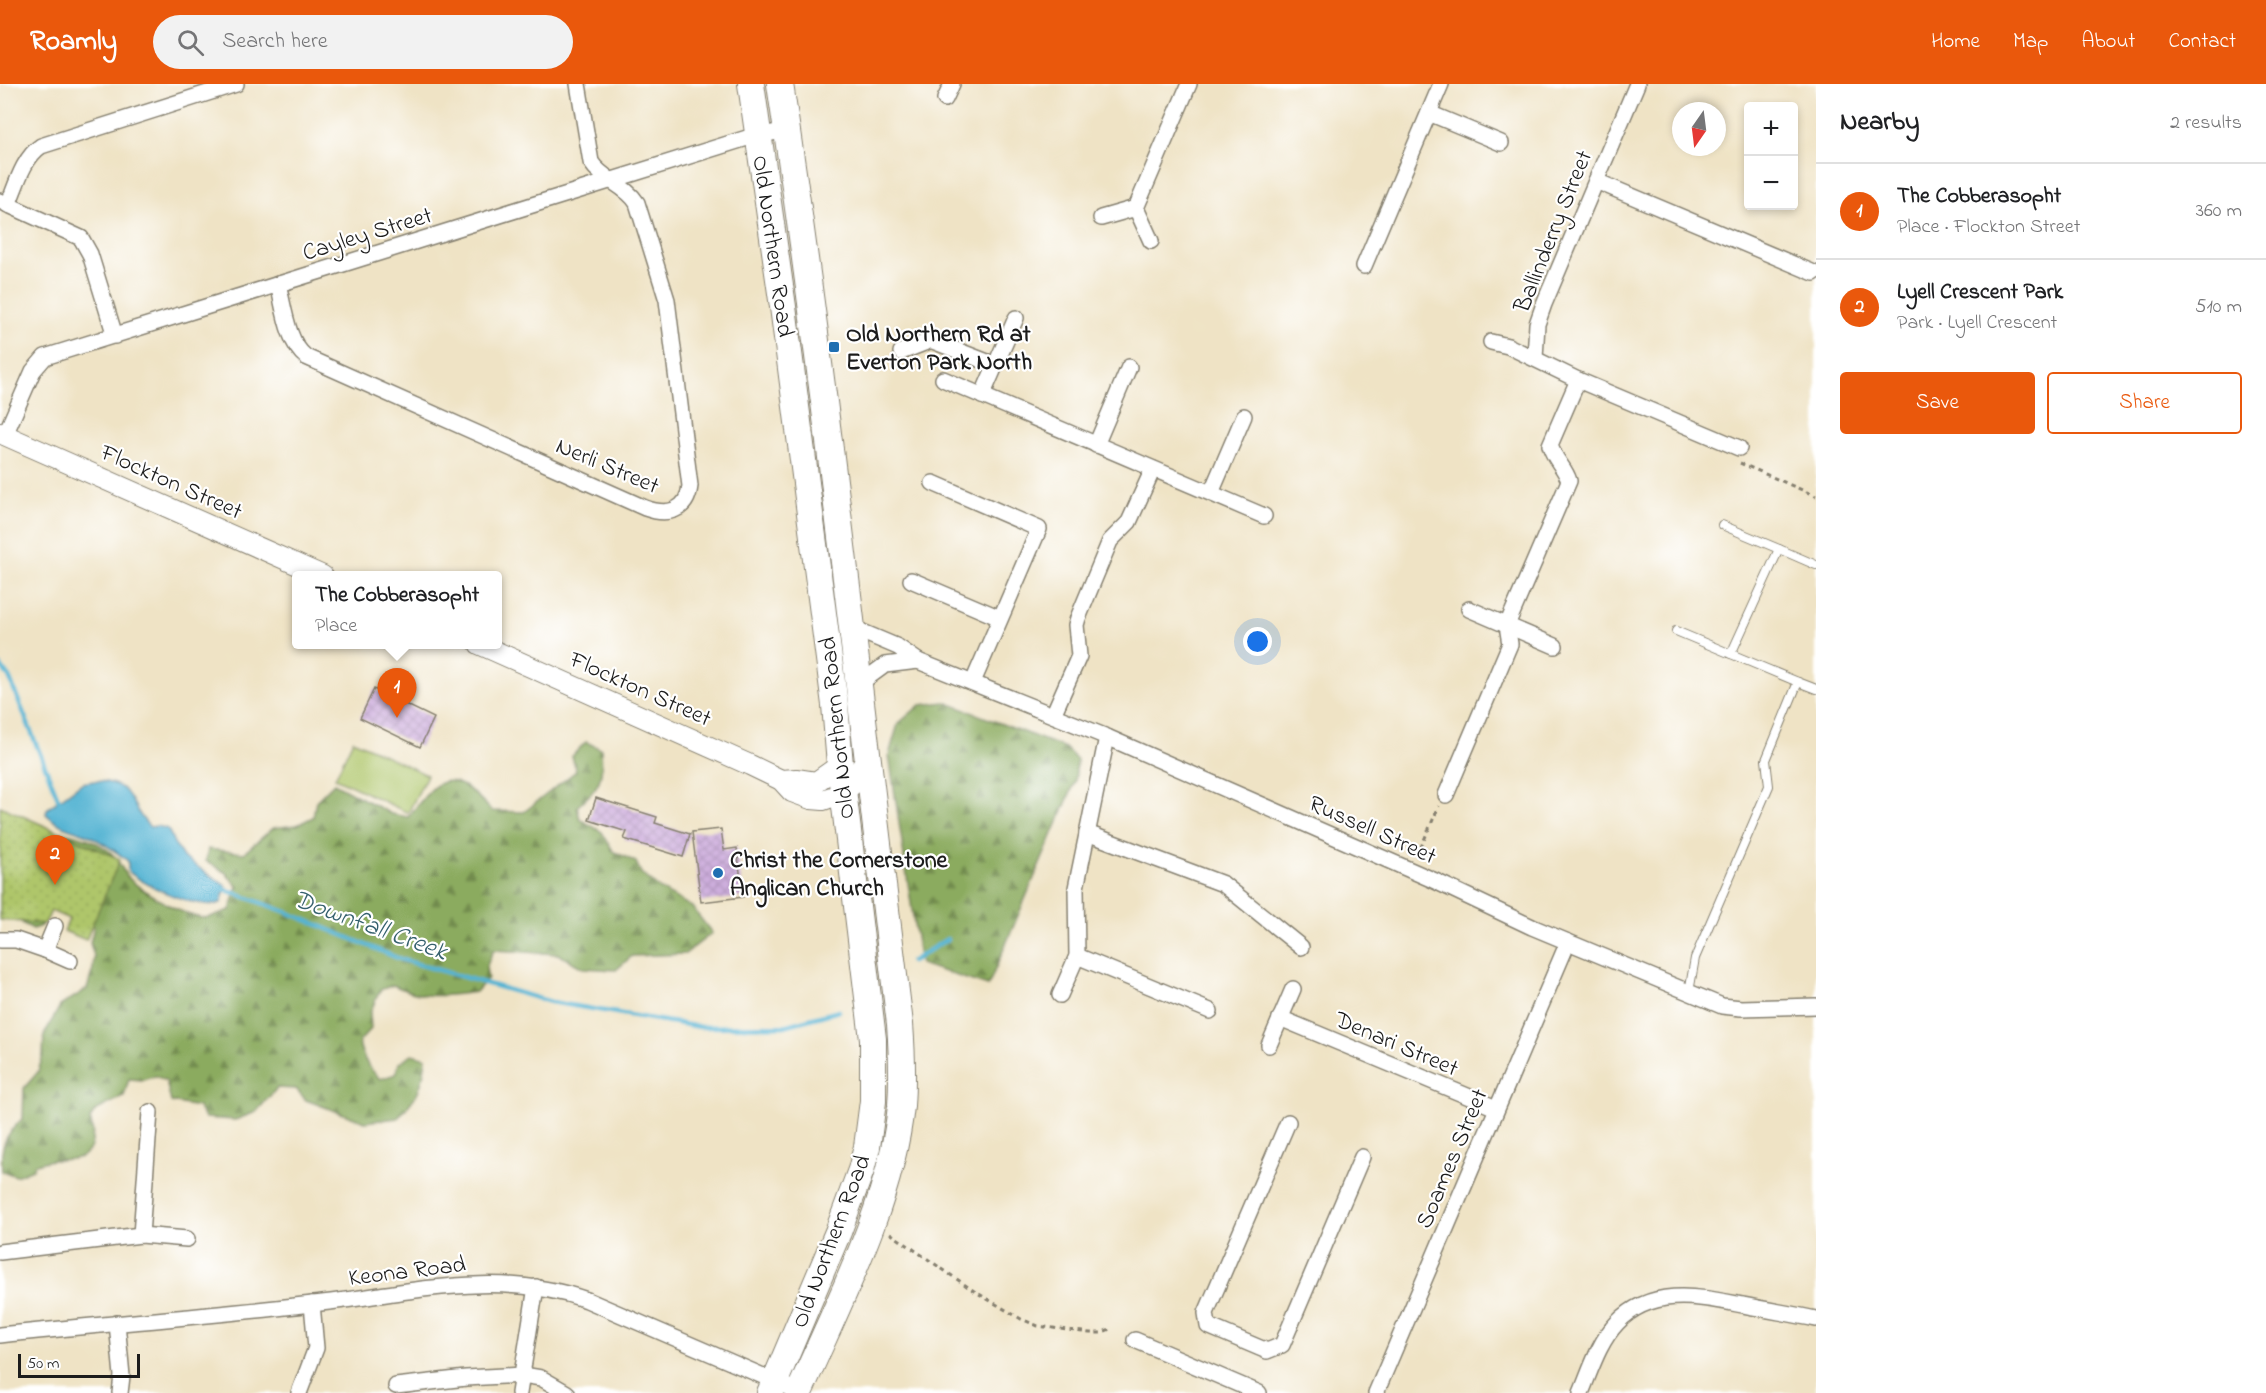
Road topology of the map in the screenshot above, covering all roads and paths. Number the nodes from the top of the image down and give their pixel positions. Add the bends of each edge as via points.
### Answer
1 (236, 84) edge
2 (578, 84) edge
3 (751, 84) edge
4 (780, 84) edge
5 (952, 84) edge
6 (1189, 84) edge
7 (1442, 84) edge
8 (1637, 84) edge
9 (945, 99) dead end
10 (1429, 113) junction
11 (787, 130) junction
12 (759, 135) junction
13 (1501, 143) dead end
14 (794, 179) junction
15 (611, 181) junction
16 (1596, 181) junction
17 (769, 198) junction
18 (4, 203) edge
19 (1136, 208) junction
20 (1101, 218) dead end
21 (1151, 241) dead end
22 (1364, 266) dead end
23 (1814, 273) dead end
24 (278, 284) junction
25 (1016, 318) dead end
26 (114, 336) junction
27 (1491, 342) dead end
28 (901, 352) dead end
29 (1535, 358) junction
30 (995, 365) junction
31 (1129, 367) dead end
32 (943, 379) dead end
33 (1578, 380) junction
34 (982, 396) junction
35 (1244, 416) dead end
36 (2, 434) edge
37 (1096, 445) junction
38 (1739, 448) joint
39 (1153, 469) junction
40 (933, 483) dead end
41 (1211, 494) junction
42 (1816, 496) edge
43 (1264, 516) dead end
44 (1722, 525) dead end
45 (1779, 549) junction
46 (1816, 565) edge
47 (312, 571) edge
48 (910, 579) dead end
49 (1469, 609) dead end
50 (1000, 618) junction
51 (1507, 625) junction
52 (853, 628) junction
53 (1676, 631) dead end
54 (1555, 646) dead end
55 (488, 649) edge
56 (1731, 654) junction
57 (918, 660) junction
58 (973, 682) junction
59 (1798, 682) junction
60 (859, 684) junction
61 (1816, 689) edge
62 (1053, 715) junction
63 (1107, 737) junction
64 (868, 755) junction
65 (840, 765) junction
66 (781, 780) junction
67 (843, 792) junction
68 (1446, 795) joint
69 (1087, 833) junction
70 (1417, 856) dead end
71 (55, 926) dead end
72 (0, 940) edge
73 (1568, 942) junction
74 (1301, 947) dead end
75 (45, 950) junction
76 (1077, 956) junction
77 (70, 962) dead end
78 (1293, 989) dead end
79 (1689, 992) junction
80 (1060, 995) dead end
81 (1816, 1006) edge
82 (1210, 1011) dead end
83 (1280, 1018) junction
84 (1269, 1045) dead end
85 (1496, 1108) junction
86 (150, 1112) dead end
87 (1288, 1122) dead end
88 (1362, 1156) dead end
89 (886, 1230) dead end
90 (141, 1235) junction
91 (187, 1239) dead end
92 (0, 1252) edge
93 (536, 1287) junction
94 (312, 1304) junction
95 (1816, 1319) edge
96 (117, 1323) junction
97 (1110, 1329) dead end
98 (0, 1335) edge
99 (1135, 1340) dead end
100 (523, 1375) junction
101 (396, 1386) dead end
102 (772, 1387) edge
103 (800, 1392) edge
104 (120, 1393) edge
105 (299, 1393) edge
106 (519, 1393) edge
107 (567, 1393) edge
108 (1259, 1393) edge
109 (1376, 1393) edge
110 (1581, 1393) edge

1 - 18 street via 41,146 28,160
2 - 15 street, Nerli Street via 591,162
3 - 12 highway, Old Northern Road
4 - 11 highway, Old Northern Road
5 - 9 street
6 - 19 street
7 - 10 street
8 - 16 street, Ballinderry Street
10 - 13 street
10 - 22 street
11 - 12 street, Cayley Street
11 - 14 highway, Old Northern Road
12 - 15 street, Cayley Street
12 - 17 highway, Old Northern Road
14 - 17 highway via 781,183
14 - 52 highway, Old Northern Road
15 - 24 street, Cayley Street
15 - 24 street, Nerli Street via 637,203 669,315 690,486 685,501 672,511 645,508 306,357 293,338
16 - 23 street
16 - 29 street, Ballinderry Street via 1544,304
17 - 65 highway, Old Northern Road
18 - 26 street via 73,233 84,242
19 - 20 street
19 - 21 street
24 - 26 street, Cayley Street
25 - 30 street
26 - 36 street, Cayley Street via 42,360
27 - 29 street
28 - 30 street via 929,340
29 - 33 street
30 - 34 street
31 - 37 street
32 - 34 street
33 - 38 street
33 - 51 street via 1550,446 1569,481
34 - 37 street
35 - 41 street
36 - 47 street, Flockton Street
37 - 39 street
38 - 42 path via 1739,463
39 - 41 street
39 - 62 street via 1130,522 1110,541 1078,618 1079,656
40 - 50 street via 1039,529
41 - 43 street
44 - 45 lane
45 - 46 lane
45 - 56 lane
48 - 50 street
49 - 51 street
50 - 58 street
51 - 54 street
51 - 68 street via 1510,644
52 - 57 street, Russell Street
52 - 60 highway, Old Northern Road
53 - 56 lane
55 - 66 street, Flockton Street
56 - 59 lane
57 - 58 street, Russell Street
57 - 60 street via 885,665
58 - 62 street, Russell Street
59 - 61 lane
59 - 79 lane via 1766,760 1769,786 1695,957
60 - 64 highway, Old Northern Road
62 - 63 street, Russell Street
63 - 69 street
63 - 73 street, Russell Street
64 - 67 street via 855,783
64 - 103 highway, Old Northern Road via 900,1024 901,1107 877,1209
65 - 66 street, Flockton Street via 816,782
65 - 67 highway, Old Northern Road
66 - 67 street, Flockton Street via 792,792 811,799 830,798
67 - 102 highway, Old Northern Road via 873,1039 871,1125 848,1207
68 - 70 path
69 - 74 street via 1223,884
69 - 76 street via 1076,888
71 - 75 street
72 - 75 street via 16,939
73 - 79 street, Russell Street
73 - 85 street, Soames Street
75 - 77 street
76 - 80 street
76 - 82 street
78 - 83 street
79 - 81 street, Russell Street via 1722,1006
83 - 84 street
83 - 85 street, Denari Street
85 - 109 street, Soames Street
86 - 90 street
87 - 88 street via 1206,1313 1208,1326 1267,1351 1282,1345
89 - 97 path via 1020,1319 1038,1326 1082,1332 1101,1333
90 - 91 street
90 - 92 street
93 - 94 street, Keona Road via 485,1283
93 - 100 street
93 - 102 street, Keona Road via 587,1300
94 - 96 street, Keona Road
94 - 105 street via 316,1348
95 - 110 street via 1693,1296 1652,1301 1617,1322 1602,1343
96 - 98 street, Keona Road
96 - 104 street
99 - 108 street
100 - 101 street
100 - 106 street
100 - 107 street via 542,1378
102 - 103 street, Keona Road

